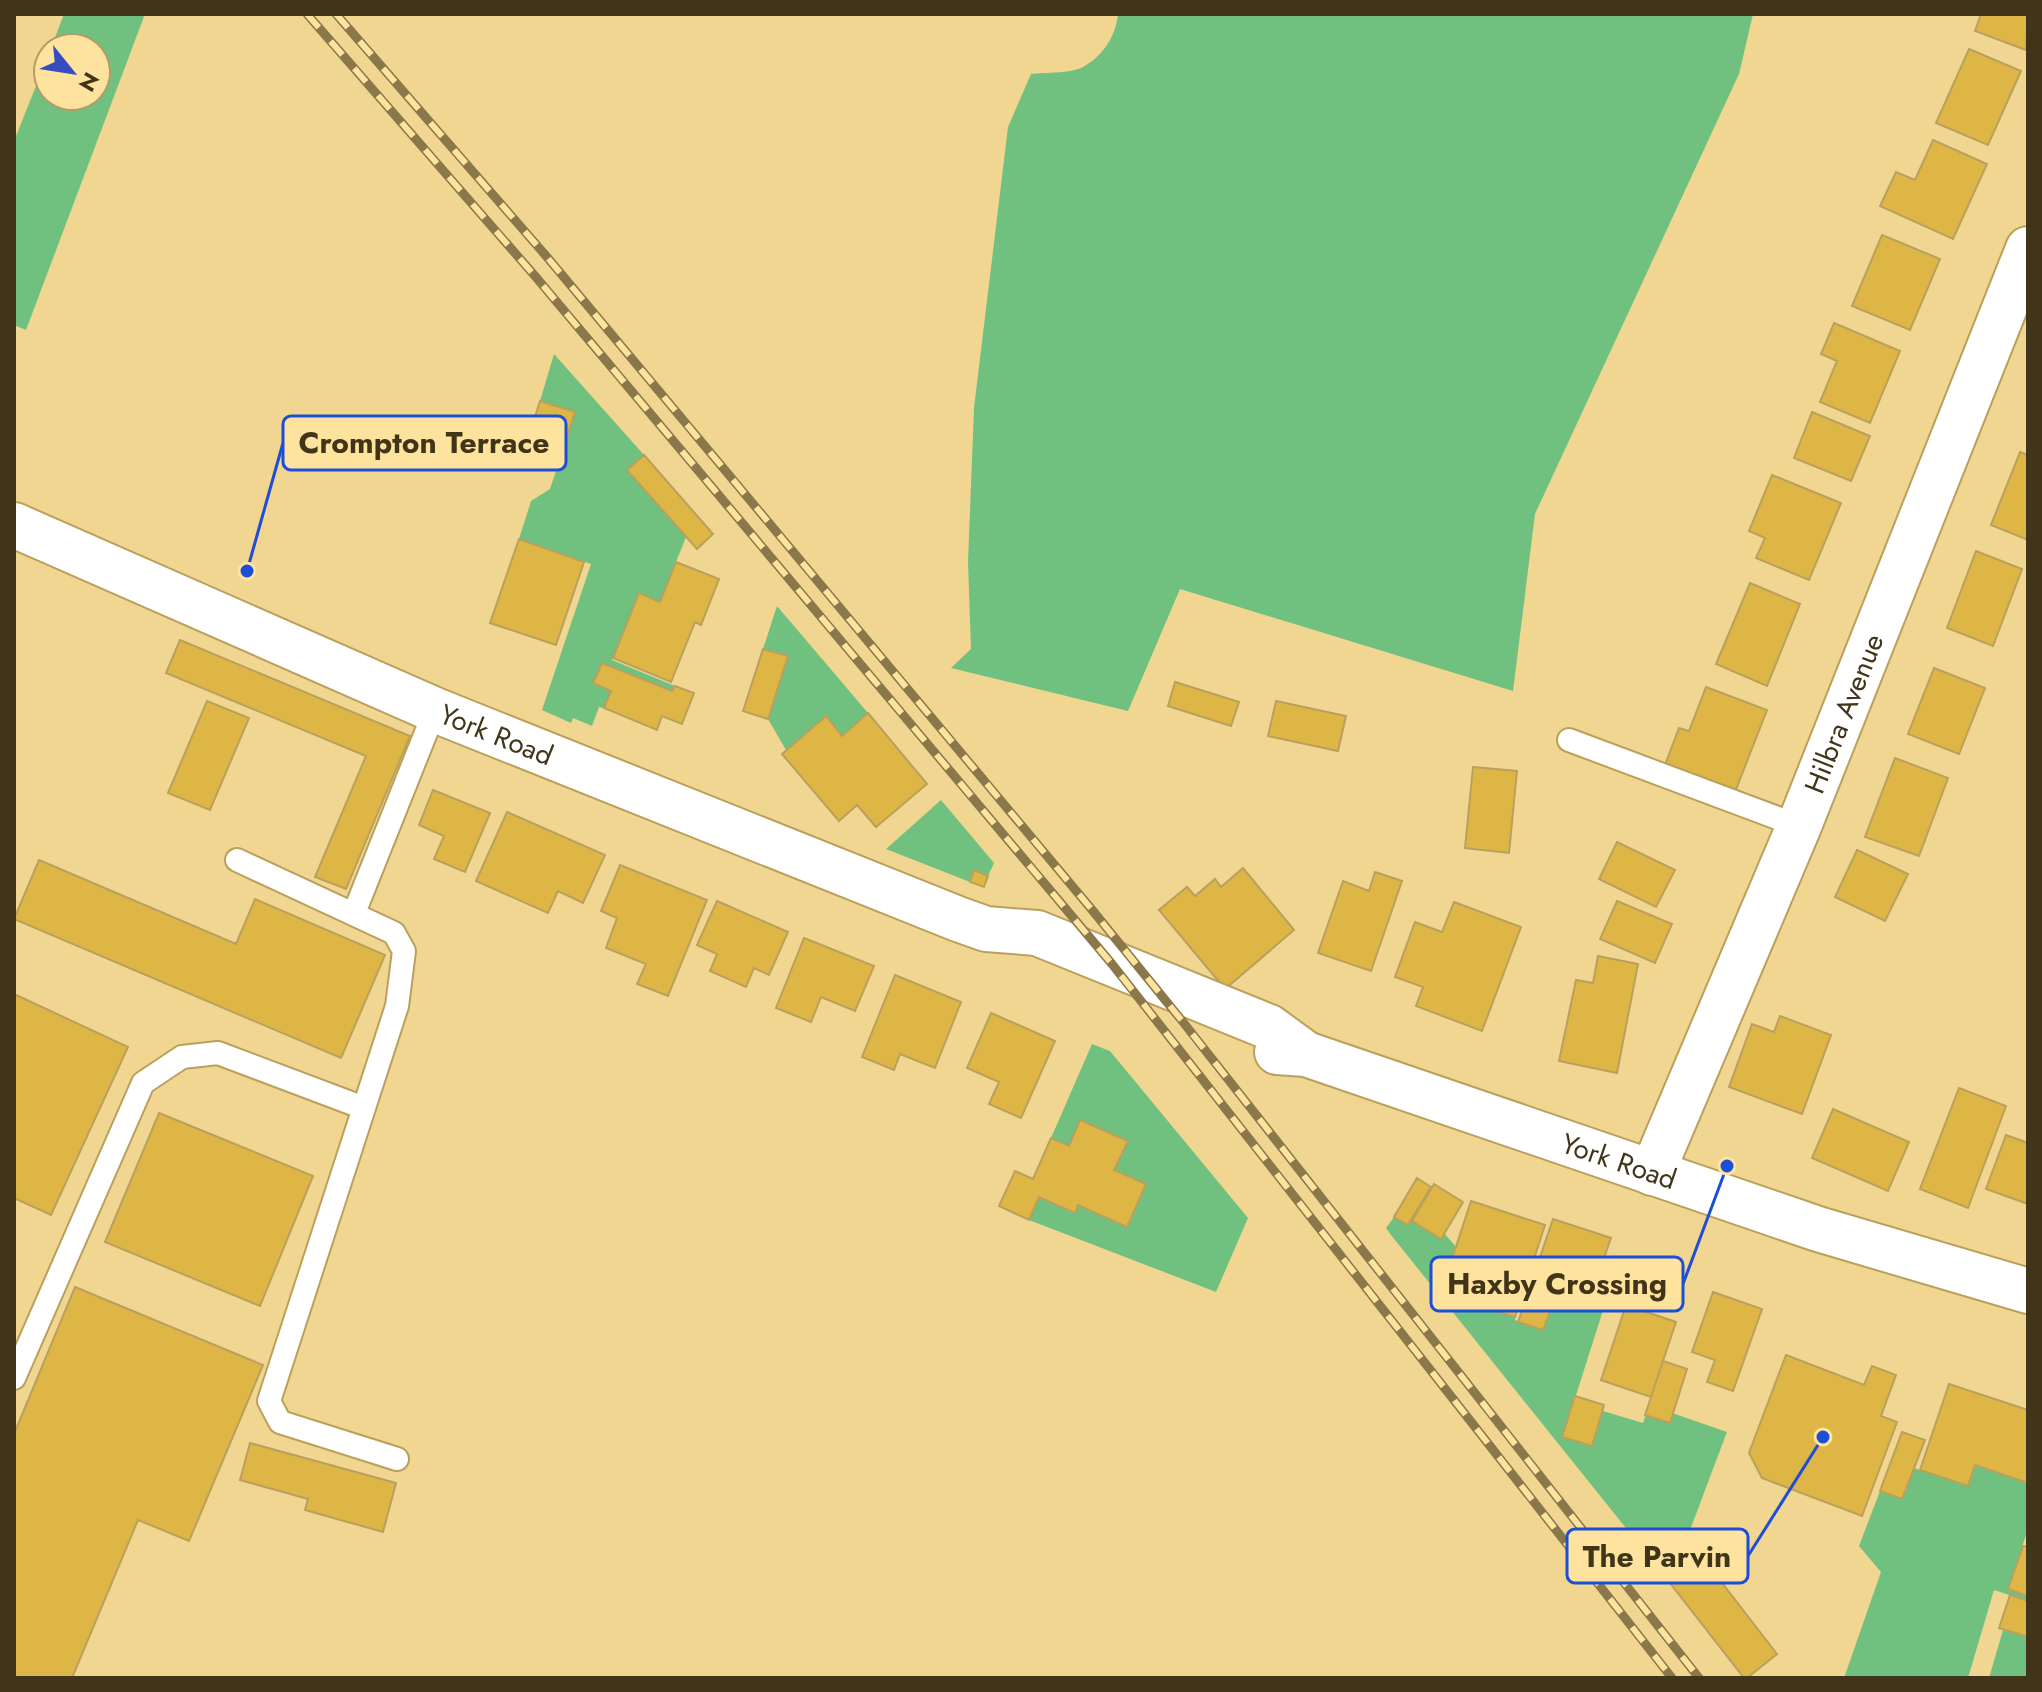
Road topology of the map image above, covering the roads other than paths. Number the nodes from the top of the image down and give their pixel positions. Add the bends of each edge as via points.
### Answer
1 (2028, 249) edge
2 (14, 525) edge
3 (435, 710) junction
4 (1569, 740) dead end
5 (1799, 826) junction
6 (237, 860) dead end
7 (354, 913) junction
8 (364, 1108) junction
9 (1652, 1173) junction
10 (2028, 1291) edge
11 (14, 1378) edge
12 (397, 1459) dead end

1 - 5 street, Hilbra Avenue
2 - 3 street, York Road
3 - 7 lane
3 - 9 street, York Road via 986,929 1037,933 1269,1027 1306,1054
4 - 5 lane
5 - 9 street, Hilbra Avenue
6 - 7 lane
7 - 8 lane via 394,933 404,951 397,1006
8 - 11 lane via 218,1053 182,1057 143,1083
8 - 12 lane via 269,1401 280,1422
9 - 10 street, York Road

